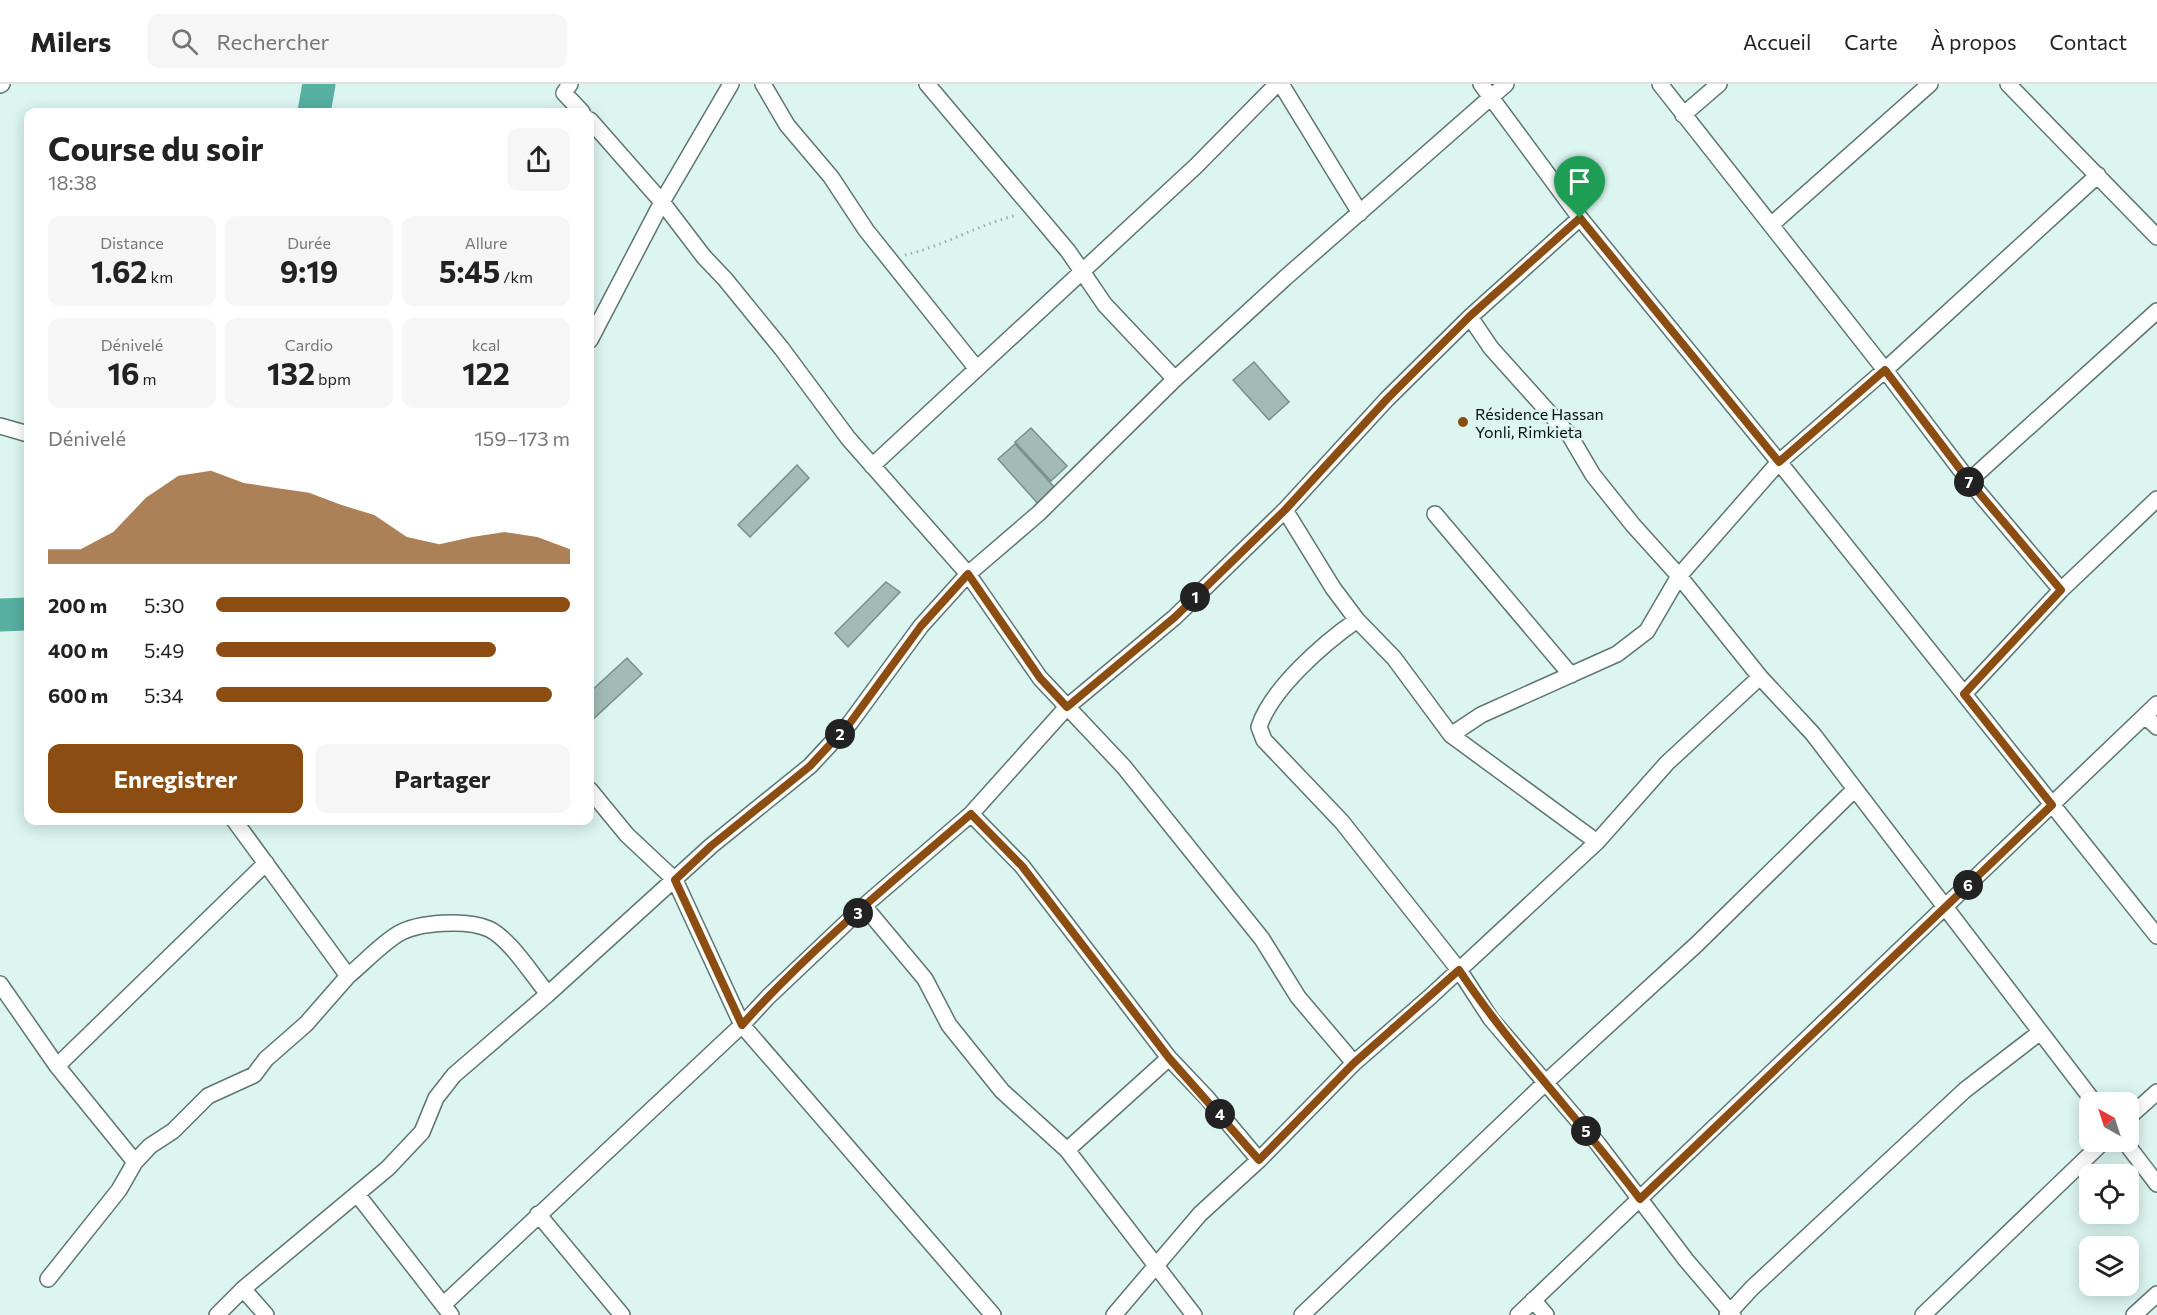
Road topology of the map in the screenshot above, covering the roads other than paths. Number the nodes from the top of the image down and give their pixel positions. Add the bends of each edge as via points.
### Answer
1 (570, 84) edge
2 (732, 84) edge
3 (763, 84) edge
4 (927, 84) edge
5 (1279, 84) edge
6 (1481, 84) edge
7 (1506, 84) edge
8 (1660, 84) edge
9 (1719, 84) edge
10 (1930, 84) edge
11 (2008, 84) edge
12 (1492, 98) junction
13 (578, 108) edge
14 (1683, 116) junction
15 (594, 125) edge
16 (2098, 175) junction
17 (662, 202) junction
18 (1360, 213) junction
19 (1580, 218) junction
20 (1771, 225) junction
21 (2157, 237) edge
22 (1083, 272) junction
23 (2157, 311) edge
24 (1470, 316) junction
25 (594, 332) edge
26 (977, 369) junction
27 (1885, 370) junction
28 (1174, 379) junction
29 (0, 426) edge
30 (24, 434) edge
31 (1779, 462) junction
32 (872, 466) junction
33 (1969, 481) junction
34 (2157, 499) edge
35 (1285, 510) junction
36 (1435, 514) dead end
37 (968, 574) junction
38 (1679, 576) junction
39 (2061, 590) junction
40 (1357, 620) junction
41 (1571, 675) junction
42 (1760, 677) junction
43 (1964, 694) junction
44 (2157, 704) edge
45 (1067, 707) junction
46 (2145, 716) junction
47 (2157, 727) edge
48 (1451, 735) junction
49 (1856, 789) junction
50 (594, 795) edge
51 (2052, 805) junction
52 (971, 814) junction
53 (238, 825) edge
54 (1597, 842) junction
55 (266, 863) junction
56 (675, 880) junction
57 (864, 906) junction
58 (1946, 906) junction
59 (2157, 936) edge
60 (1459, 970) junction
61 (348, 976) junction
62 (0, 984) edge
63 (548, 994) junction
64 (742, 1025) junction
65 (2038, 1033) junction
66 (1169, 1058) junction
67 (1354, 1063) junction
68 (57, 1066) junction
69 (1545, 1083) junction
70 (2086, 1092) edge
71 (2157, 1092) edge
72 (2139, 1108) edge
73 (1067, 1150) junction
74 (2093, 1152) edge
75 (2133, 1152) edge
76 (1259, 1160) junction
77 (135, 1162) junction
78 (2157, 1184) edge
79 (357, 1194) junction
80 (1640, 1199) junction
81 (538, 1214) junction
82 (1155, 1267) junction
83 (48, 1279) dead end
84 (243, 1289) junction
85 (2157, 1294) edge
86 (1533, 1300) junction
87 (447, 1310) edge
88 (1730, 1314) edge
89 (217, 1315) edge
90 (266, 1315) edge
91 (622, 1315) edge
92 (993, 1315) edge
93 (1114, 1315) edge
94 (1194, 1315) edge
95 (1302, 1315) edge
96 (1518, 1315) edge
97 (1546, 1315) edge
98 (1923, 1315) edge
99 (2134, 1315) edge

1 - 13 street via 564,93
2 - 17 street
3 - 26 street via 774,107
4 - 22 street
5 - 18 street
5 - 22 street
6 - 12 street
7 - 12 street
8 - 14 street
9 - 14 street
10 - 20 street
11 - 16 street
12 - 18 street
12 - 19 street
14 - 20 street
15 - 17 street
16 - 21 street
16 - 27 street
17 - 25 street
17 - 32 street
18 - 28 street
19 - 24 street
19 - 31 street
20 - 27 street
22 - 26 street
22 - 28 street via 1105,304
23 - 33 street
24 - 35 street
24 - 38 street via 1520,383 1556,418 1593,475 1633,525
26 - 32 street
27 - 31 street
27 - 33 street
28 - 37 street via 1039,513
29 - 30 street
31 - 38 street
31 - 43 street
32 - 37 street
33 - 39 street
34 - 39 street
35 - 40 street
35 - 45 street via 1175,617
36 - 41 street
37 - 45 street via 1040,678
37 - 56 street via 921,626 850,723 810,766
38 - 41 street via 1647,631 1617,654
38 - 42 street
39 - 43 street
40 - 48 street via 1394,658
40 - 60 street via 1326,642 1296,673 1262,717 1259,728 1264,740 1342,822
41 - 48 street via 1481,715
42 - 49 street via 1813,734
42 - 54 street via 1666,764
43 - 51 street
44 - 46 street
45 - 52 street
45 - 67 street via 1124,767 1262,939 1298,996
46 - 47 street
46 - 51 street
48 - 54 street
49 - 58 street via 1904,857
49 - 69 street via 1697,944
50 - 56 street via 627,835
51 - 58 street
51 - 59 street
52 - 57 street
52 - 66 street via 1022,866
53 - 55 street
54 - 60 street
55 - 61 street
55 - 68 street
56 - 63 street
56 - 64 street
57 - 64 street
57 - 73 street via 925,979 949,1025 1002,1091
58 - 65 street
58 - 80 street
60 - 67 street
60 - 69 street via 1491,1018
61 - 63 street via 399,933 441,923 465,923 490,930 506,943
61 - 77 street via 254,1075 208,1096
62 - 68 street
63 - 79 street via 454,1075 436,1098 422,1132
64 - 81 street
64 - 92 street
65 - 70 street
65 - 88 street via 1965,1090
66 - 73 street
66 - 76 street
67 - 76 street
68 - 77 street
69 - 80 street
69 - 95 street
71 - 72 street
73 - 82 street
74 - 98 street
75 - 78 street
76 - 82 street via 1200,1214
77 - 83 street via 119,1190
79 - 84 street
79 - 87 street
80 - 86 street
80 - 88 street
81 - 87 street
81 - 91 street
82 - 93 street
82 - 94 street
84 - 89 street
84 - 90 street
85 - 99 street
86 - 96 street
86 - 97 street

